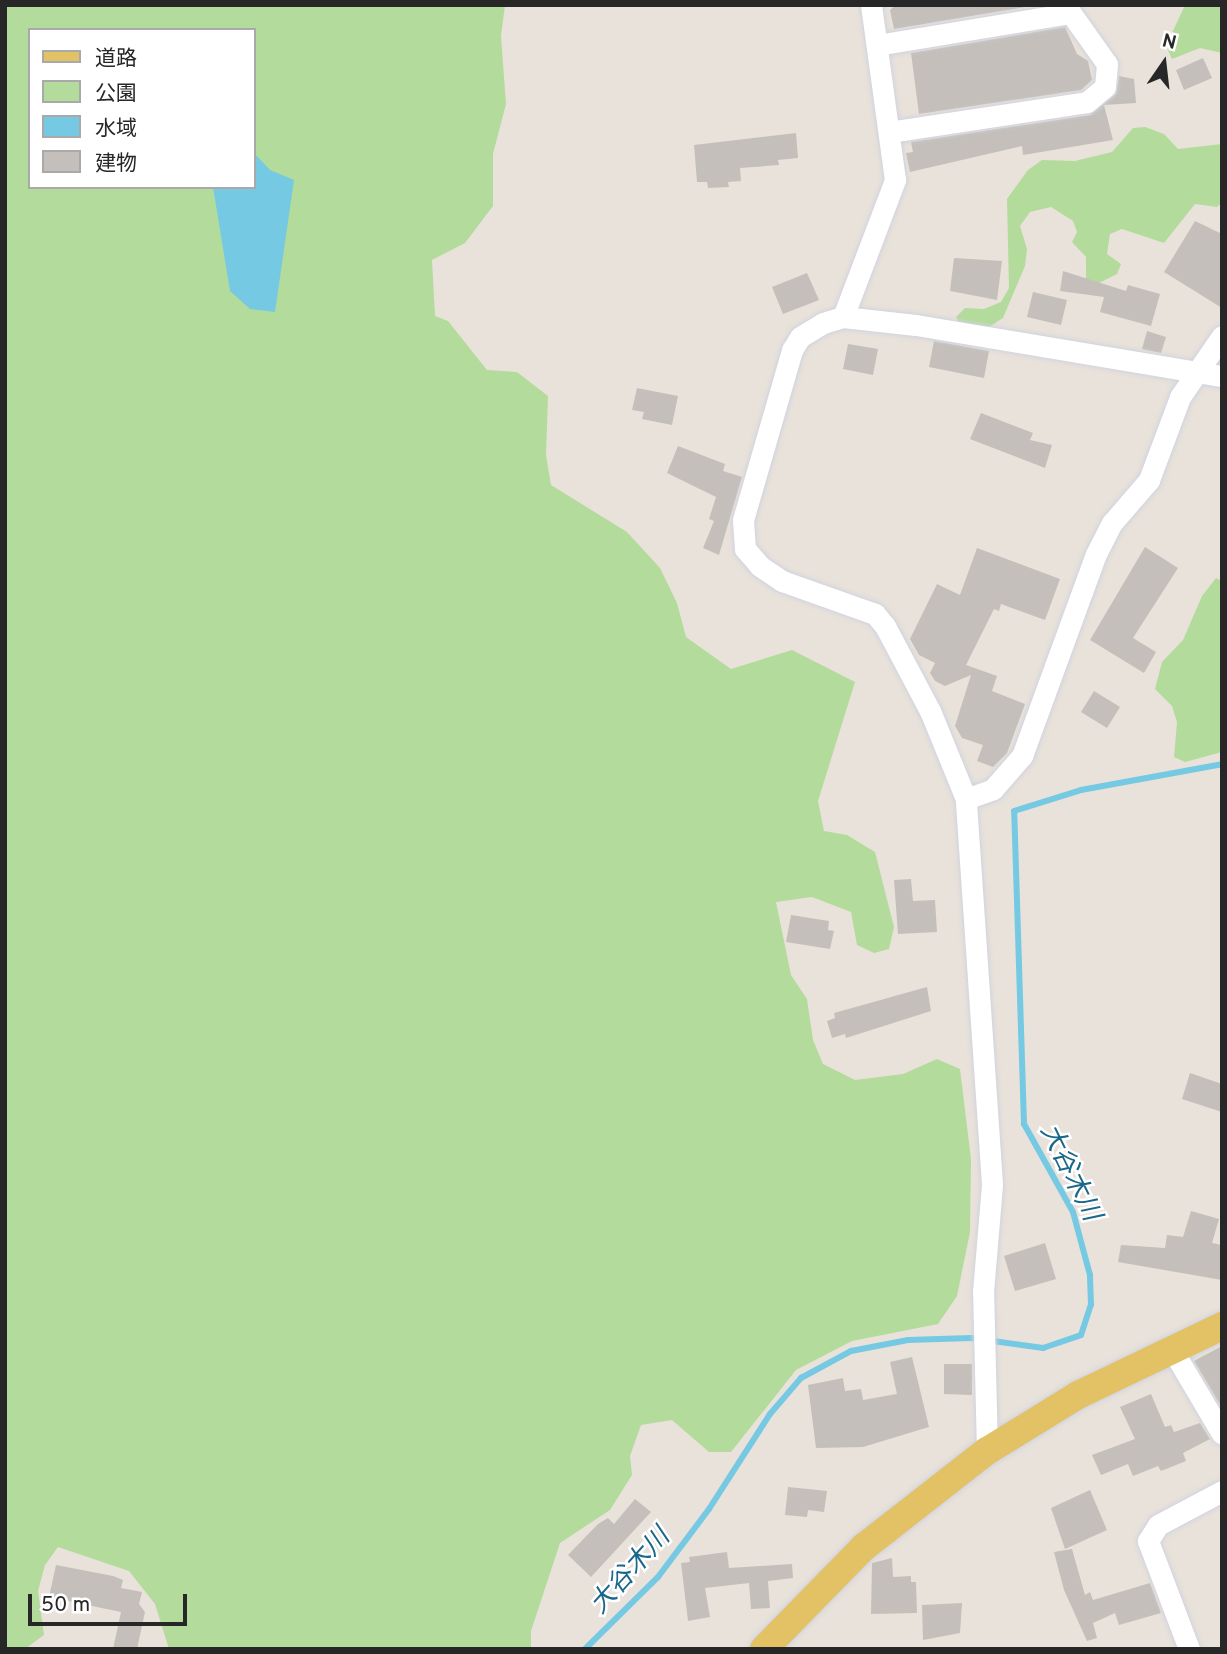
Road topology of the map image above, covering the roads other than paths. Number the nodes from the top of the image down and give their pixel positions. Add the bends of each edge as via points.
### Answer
1 (871, 5) edge
2 (1067, 9) edge
3 (877, 45) junction
4 (889, 132) junction
5 (842, 317) junction
6 (1222, 336) edge
7 (1192, 374) junction
8 (1222, 376) edge
9 (966, 799) junction
10 (1222, 1326) edge
11 (1173, 1351) junction
12 (1222, 1434) edge
13 (986, 1451) junction
14 (1222, 1490) edge
15 (764, 1649) edge
16 (1189, 1649) edge

1 - 3 street
2 - 3 street
2 - 4 street via 1107,64 1105,87 1087,102
3 - 4 street
4 - 5 street via 895,180 891,198
5 - 7 street via 916,325
5 - 9 street via 810,329 792,349 743,520 745,550 782,581 854,604 880,620 930,711
6 - 7 street
7 - 8 street
7 - 9 street via 1158,463 1112,523 1096,554 1022,756 993,789
9 - 13 street via 992,1184 984,1326
10 - 11 main road
11 - 12 street
11 - 13 main road via 1078,1395
13 - 15 main road via 864,1546
14 - 16 street via 1158,1525 1148,1541

